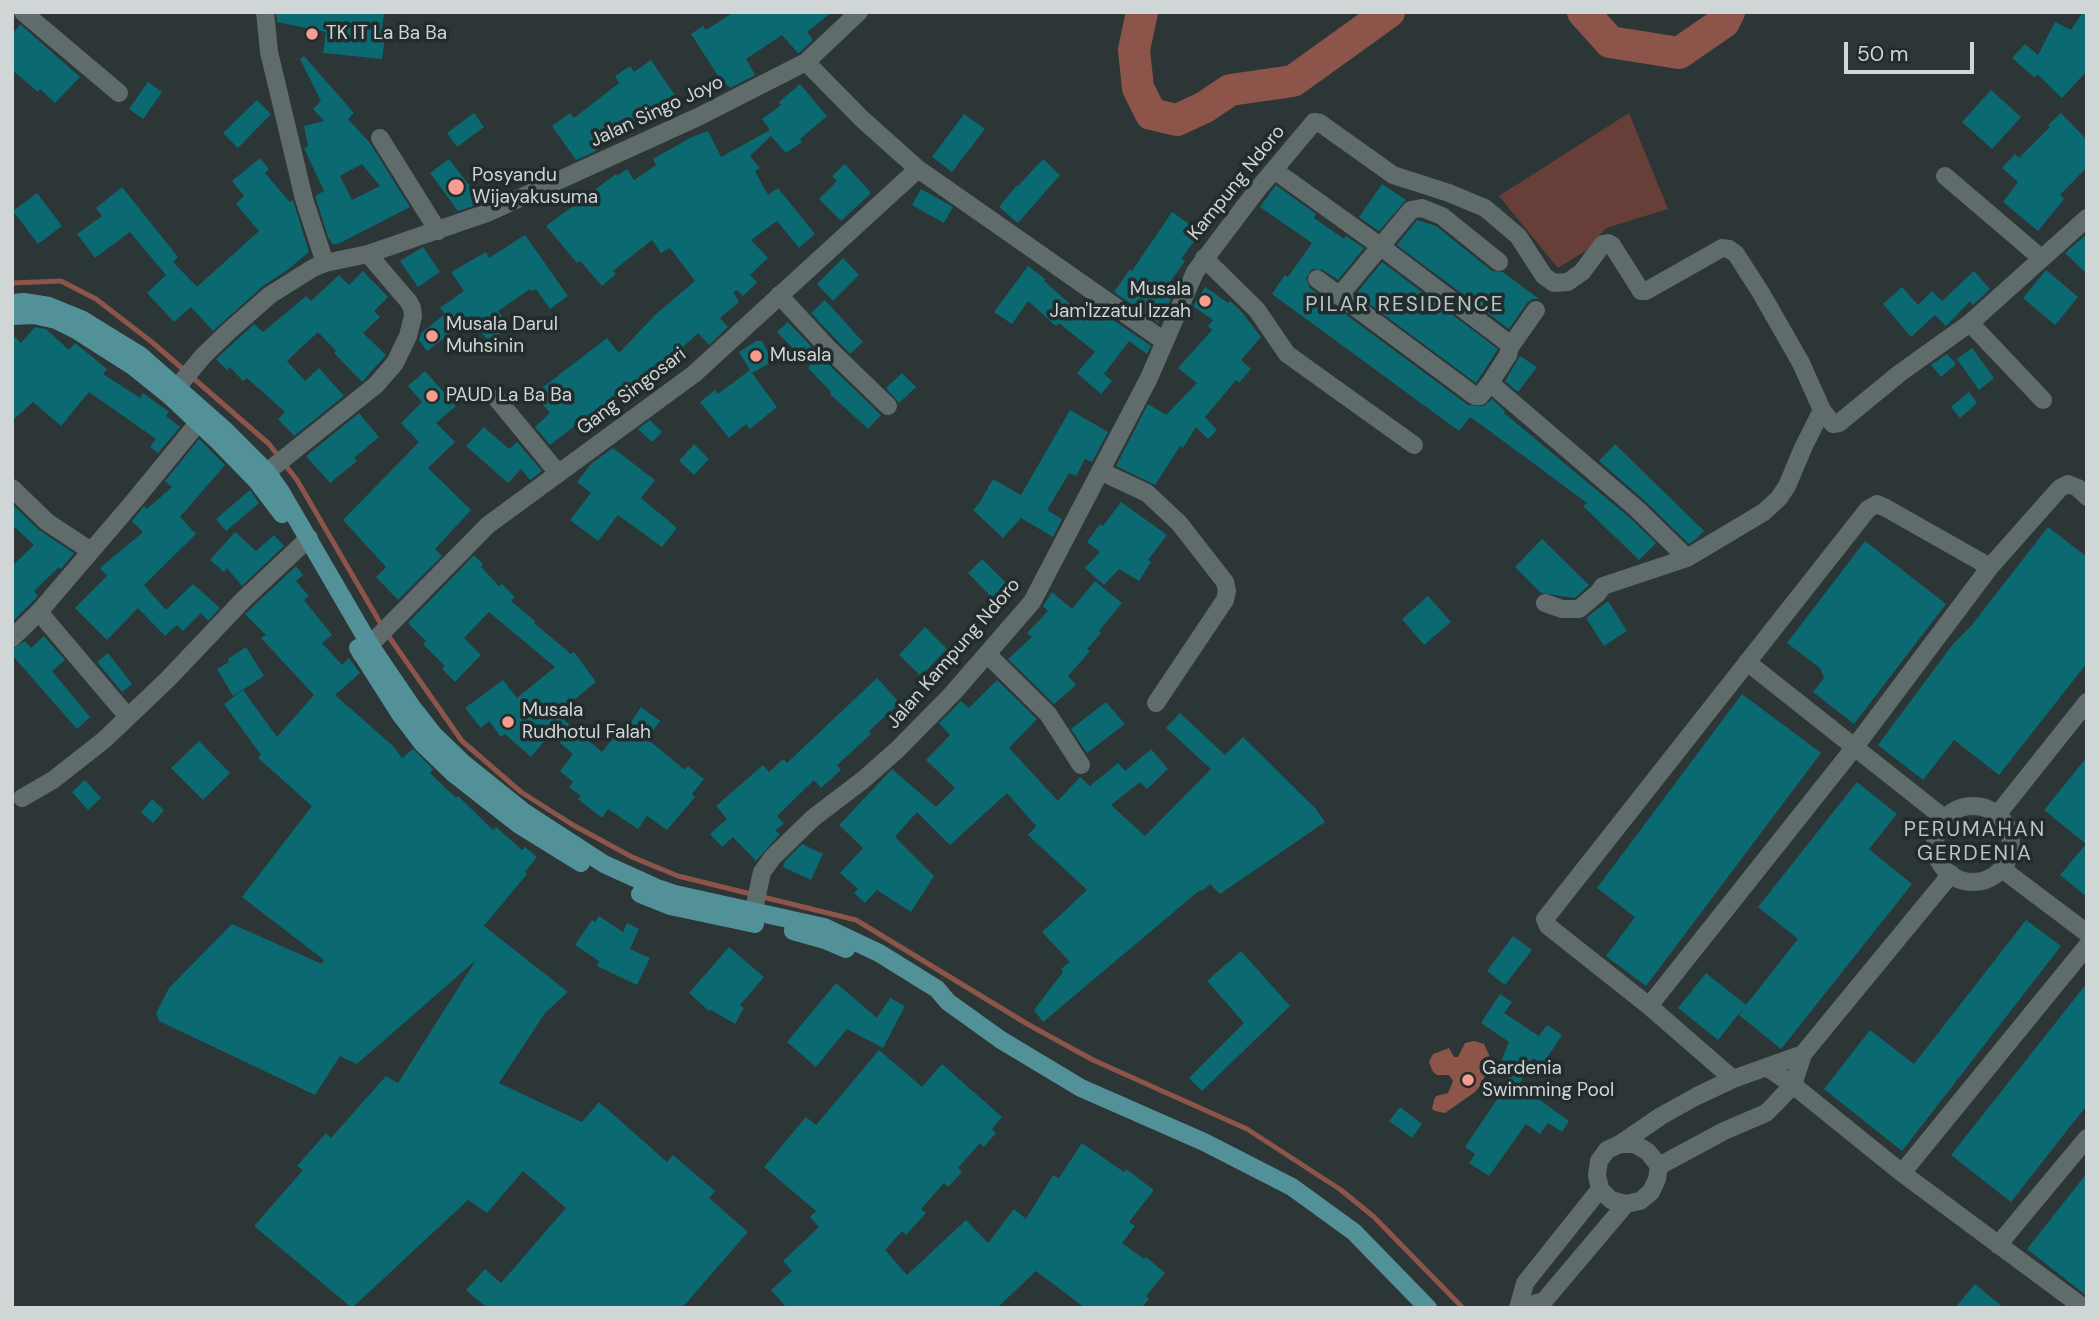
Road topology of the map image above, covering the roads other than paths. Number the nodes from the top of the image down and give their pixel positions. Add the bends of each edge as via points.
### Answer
1 (23, 12) edge
2 (265, 12) edge
3 (859, 12) edge
4 (806, 62) junction
5 (119, 93) dead end
6 (380, 138) dead end
7 (918, 169) junction
8 (1274, 170) junction
9 (1945, 176) dead end
10 (2087, 218) edge
11 (438, 231) junction
12 (1380, 246) junction
13 (368, 254) junction
14 (2041, 258) junction
15 (325, 262) junction
16 (1499, 262) dead end
17 (1200, 265) junction
18 (1317, 279) dead end
19 (779, 295) junction
20 (1339, 296) junction
21 (12, 303) edge
22 (1536, 310) dead end
23 (12, 316) edge
24 (1970, 323) junction
25 (1164, 341) junction
26 (1510, 347) junction
27 (1489, 383) junction
28 (177, 388) junction
29 (497, 399) dead end
30 (2043, 400) dead end
31 (888, 406) dead end
32 (1822, 410) junction
33 (198, 423) junction
34 (1414, 445) dead end
35 (269, 471) junction
36 (1100, 471) junction
37 (558, 473) junction
38 (12, 488) edge
39 (2087, 497) edge
40 (305, 541) junction
41 (91, 551) junction
42 (1687, 558) junction
43 (1990, 567) junction
44 (1545, 603) dead end
45 (39, 611) junction
46 (12, 638) edge
47 (369, 646) junction
48 (987, 654) junction
49 (1747, 662) junction
50 (2087, 702) edge
51 (1156, 703) dead end
52 (128, 717) junction
53 (1854, 748) junction
54 (1081, 765) dead end
55 (22, 798) dead end
56 (1997, 815) junction
57 (1944, 818) junction
58 (2002, 869) junction
59 (1951, 874) junction
60 (753, 913) junction
61 (2087, 933) edge
62 (2087, 946) edge
63 (1649, 1006) junction
64 (1804, 1054) junction
65 (1768, 1068) junction
66 (1733, 1079) junction
67 (1793, 1085) junction
68 (2087, 1138) edge
69 (1620, 1144) junction
70 (1659, 1166) junction
71 (1902, 1173) junction
72 (1600, 1189) junction
73 (1626, 1204) junction
74 (1998, 1245) junction
75 (1428, 1308) edge
76 (1518, 1308) edge
77 (2084, 1308) edge

1 - 5 street
2 - 15 street via 269,52 304,199
3 - 4 street, Jalan Singo Joyo
4 - 7 street
4 - 11 street, Jalan Singo Joyo via 698,117
6 - 11 street
7 - 19 street, Gang Singosari
7 - 25 street
8 - 12 street
8 - 17 street, Kampung Ndoro
8 - 32 street, Kampung Ndoro via 1314,122 1320,123 1393,175 1485,208 1518,236 1544,276 1554,283 1568,282 1582,272 1603,244 1612,245 1641,291 1729,248 1768,304
9 - 14 street
10 - 14 street
11 - 13 street, Jalan Singo Joyo
12 - 16 street via 1410,210 1422,208 1442,215
12 - 20 street
12 - 26 street
13 - 15 street, Jalan Singo Joyo
13 - 35 street via 409,302 408,336 388,374
14 - 24 street
15 - 28 street, Jalan Singo Joyo via 270,295 203,356
17 - 25 street, Jalan Kampung Ndoro
17 - 34 street via 1265,319 1286,354
18 - 20 street
19 - 31 street
19 - 37 street, Gang Singosari via 694,374
20 - 27 street via 1475,396
21 - 28 main road via 49,306 81,319 141,356
22 - 26 street
23 - 28 main road via 46,317 76,330
24 - 30 street
24 - 32 street via 1839,423 1830,422
25 - 36 street, Jalan Kampung Ndoro
26 - 27 street
27 - 42 street via 1637,509
28 - 33 main road
28 - 35 main road
29 - 37 street
32 - 42 street via 1779,498 1764,512
33 - 40 main road via 257,481
33 - 41 street
35 - 40 main road
36 - 48 street, Jalan Kampung Ndoro via 1038,593
36 - 51 street via 1147,493 1179,523 1225,582 1225,600
37 - 47 street, Gang Singosari via 488,525
38 - 41 street via 47,522
39 - 43 street via 2068,484 2060,488
40 - 47 main road
40 - 52 street
41 - 45 street
42 - 44 street via 1614,580 1578,609
43 - 49 street via 1877,504 1868,509
43 - 53 street
45 - 46 street
45 - 52 street
47 - 60 main road via 400,714 423,744 518,824 568,856 670,906
48 - 54 street via 1048,714
48 - 60 street, Jalan Kampung Ndoro via 898,749 813,818 765,866
49 - 53 street
49 - 63 street via 1545,919
50 - 56 street
52 - 55 street via 53,780
53 - 57 street
53 - 63 street
56 - 57 street via 1970,806
56 - 58 street via 2010,840
57 - 59 street via 1936,848
58 - 59 street via 1977,881
58 - 61 street
59 - 64 street
60 - 75 main road via 873,963 932,998 948,1002 1081,1088 1205,1142 1292,1187 1354,1232
62 - 71 street
63 - 66 street
64 - 65 street
64 - 67 street
65 - 66 street
65 - 67 street
66 - 69 street via 1661,1116
67 - 70 street via 1766,1113
67 - 71 street
68 - 74 street
69 - 70 street via 1635,1144
69 - 72 street via 1607,1150 1599,1161
70 - 73 street via 1651,1192
71 - 74 street
72 - 73 street via 1611,1200
72 - 76 street via 1525,1283
73 - 76 street via 1545,1301
74 - 77 street

